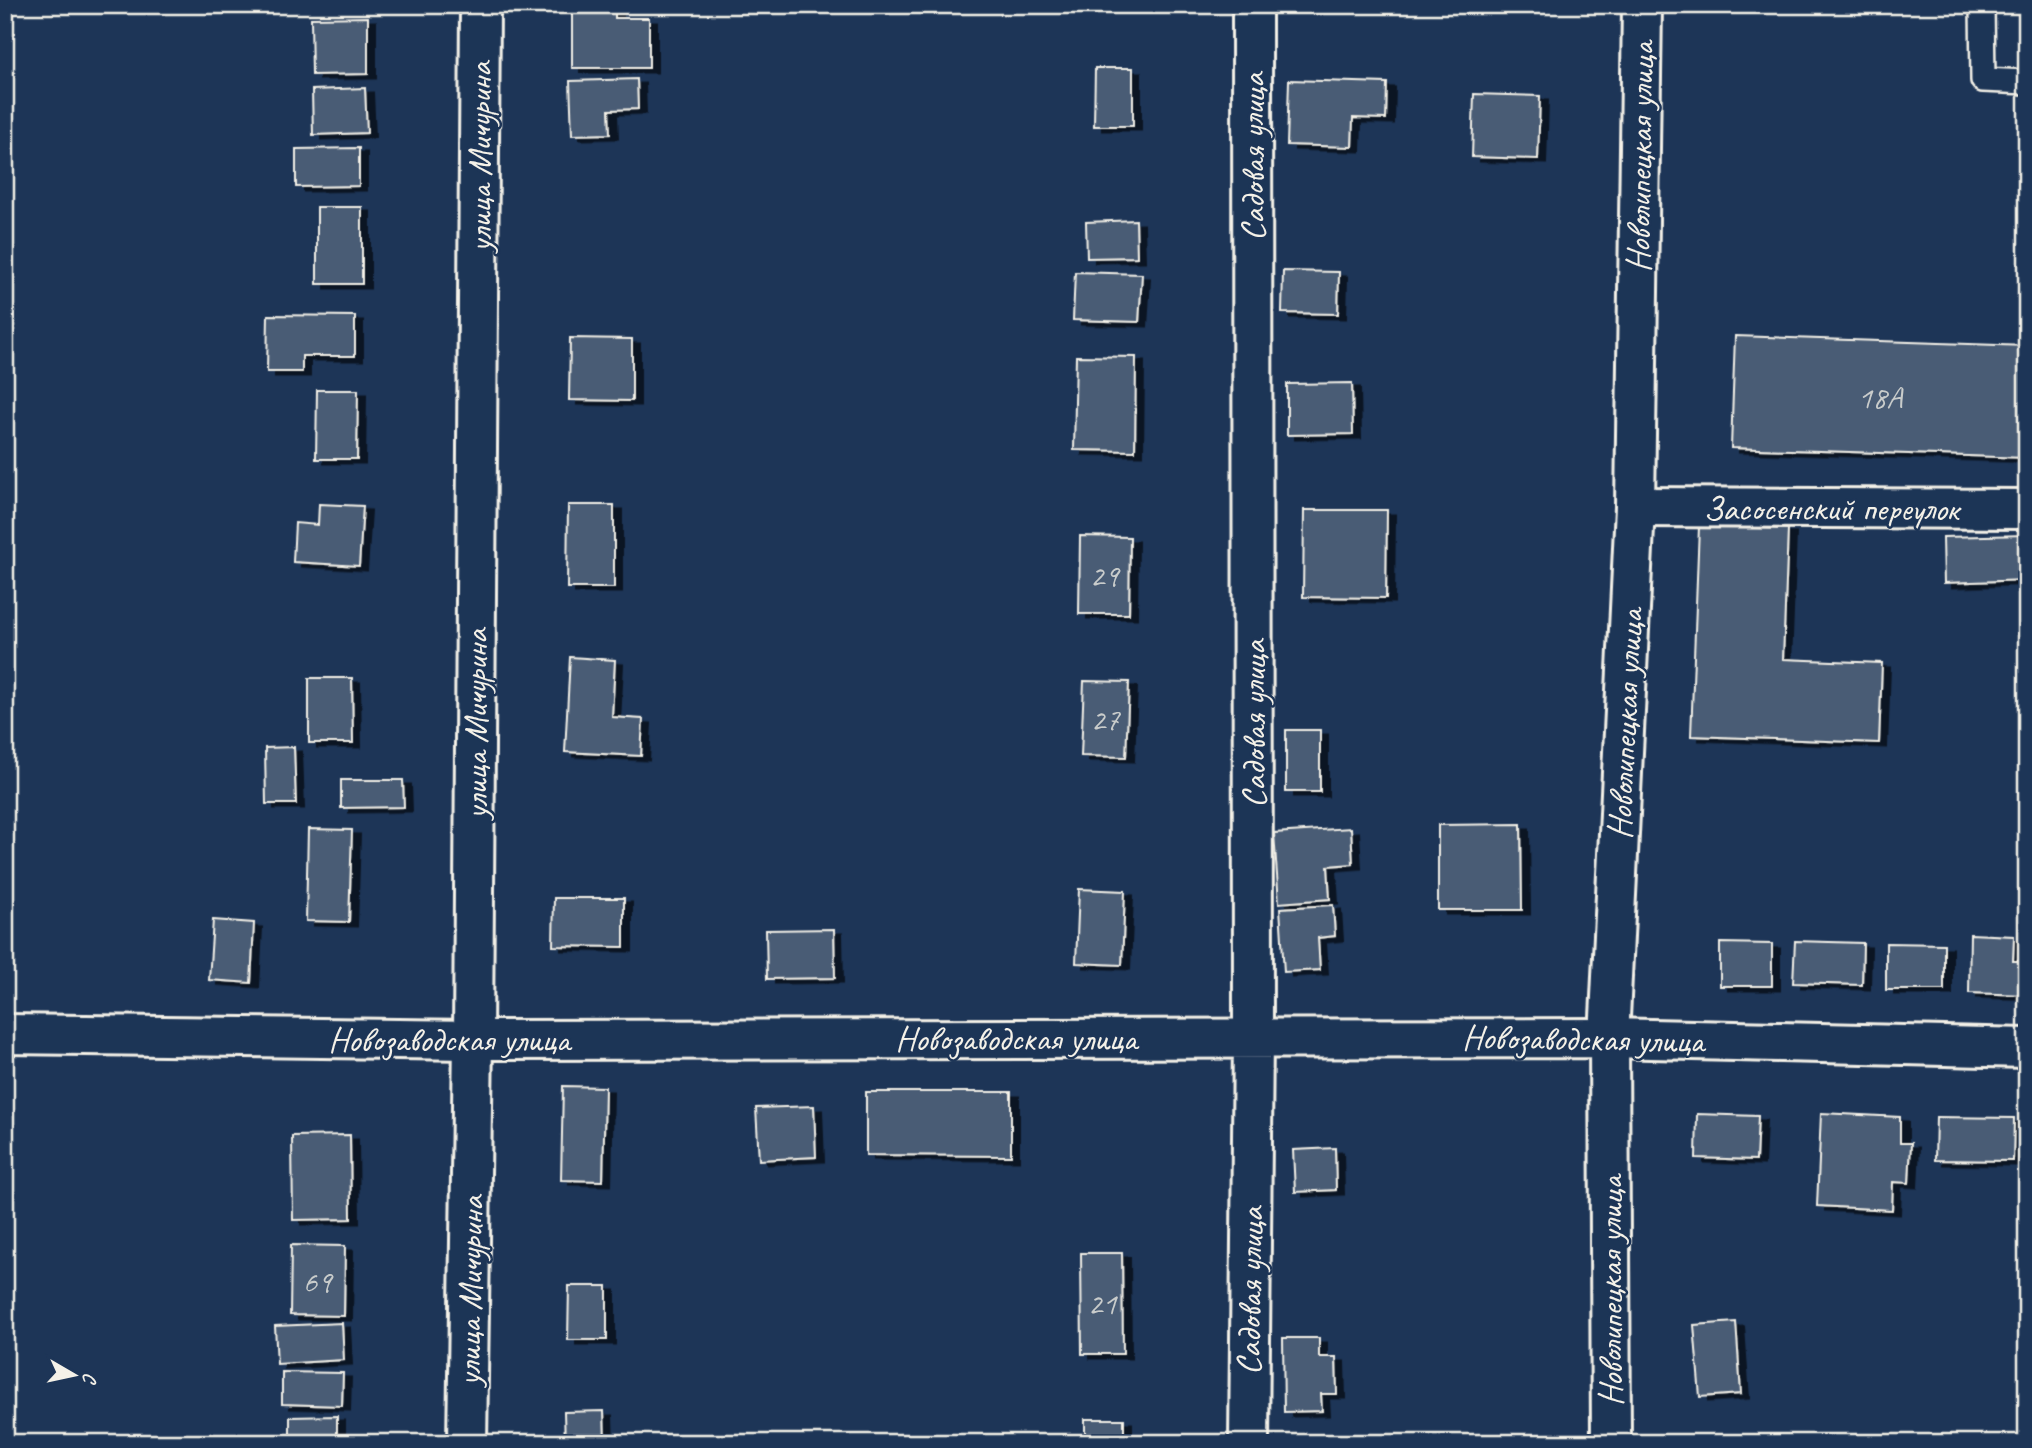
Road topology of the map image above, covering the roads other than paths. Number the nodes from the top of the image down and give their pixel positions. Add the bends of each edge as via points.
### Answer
1 (480, 5) edge
2 (1252, 5) edge
3 (1642, 5) edge
4 (1982, 5) edge
5 (2027, 82) edge
6 (1635, 508) junction
7 (2027, 509) edge
8 (5, 1034) edge
9 (1253, 1038) junction
10 (1609, 1038) junction
11 (473, 1040) junction
12 (2027, 1048) edge
13 (467, 1443) edge
14 (1249, 1443) edge
15 (1611, 1443) edge

1 - 11 street, улица Мичурина
2 - 9 street, Садовая улица
3 - 6 street, Новолипецкая улица
4 - 5 lane via 1983,80
6 - 7 street, Засосенский переулок
6 - 10 street, Новолипецкая улица
8 - 11 street, Новозаводская улица
9 - 10 street, Новозаводская улица
9 - 11 street, Новозаводская улица
9 - 14 street, Садовая улица
10 - 12 street, Новозаводская улица
10 - 15 street, Новолипецкая улица
11 - 13 street, улица Мичурина

